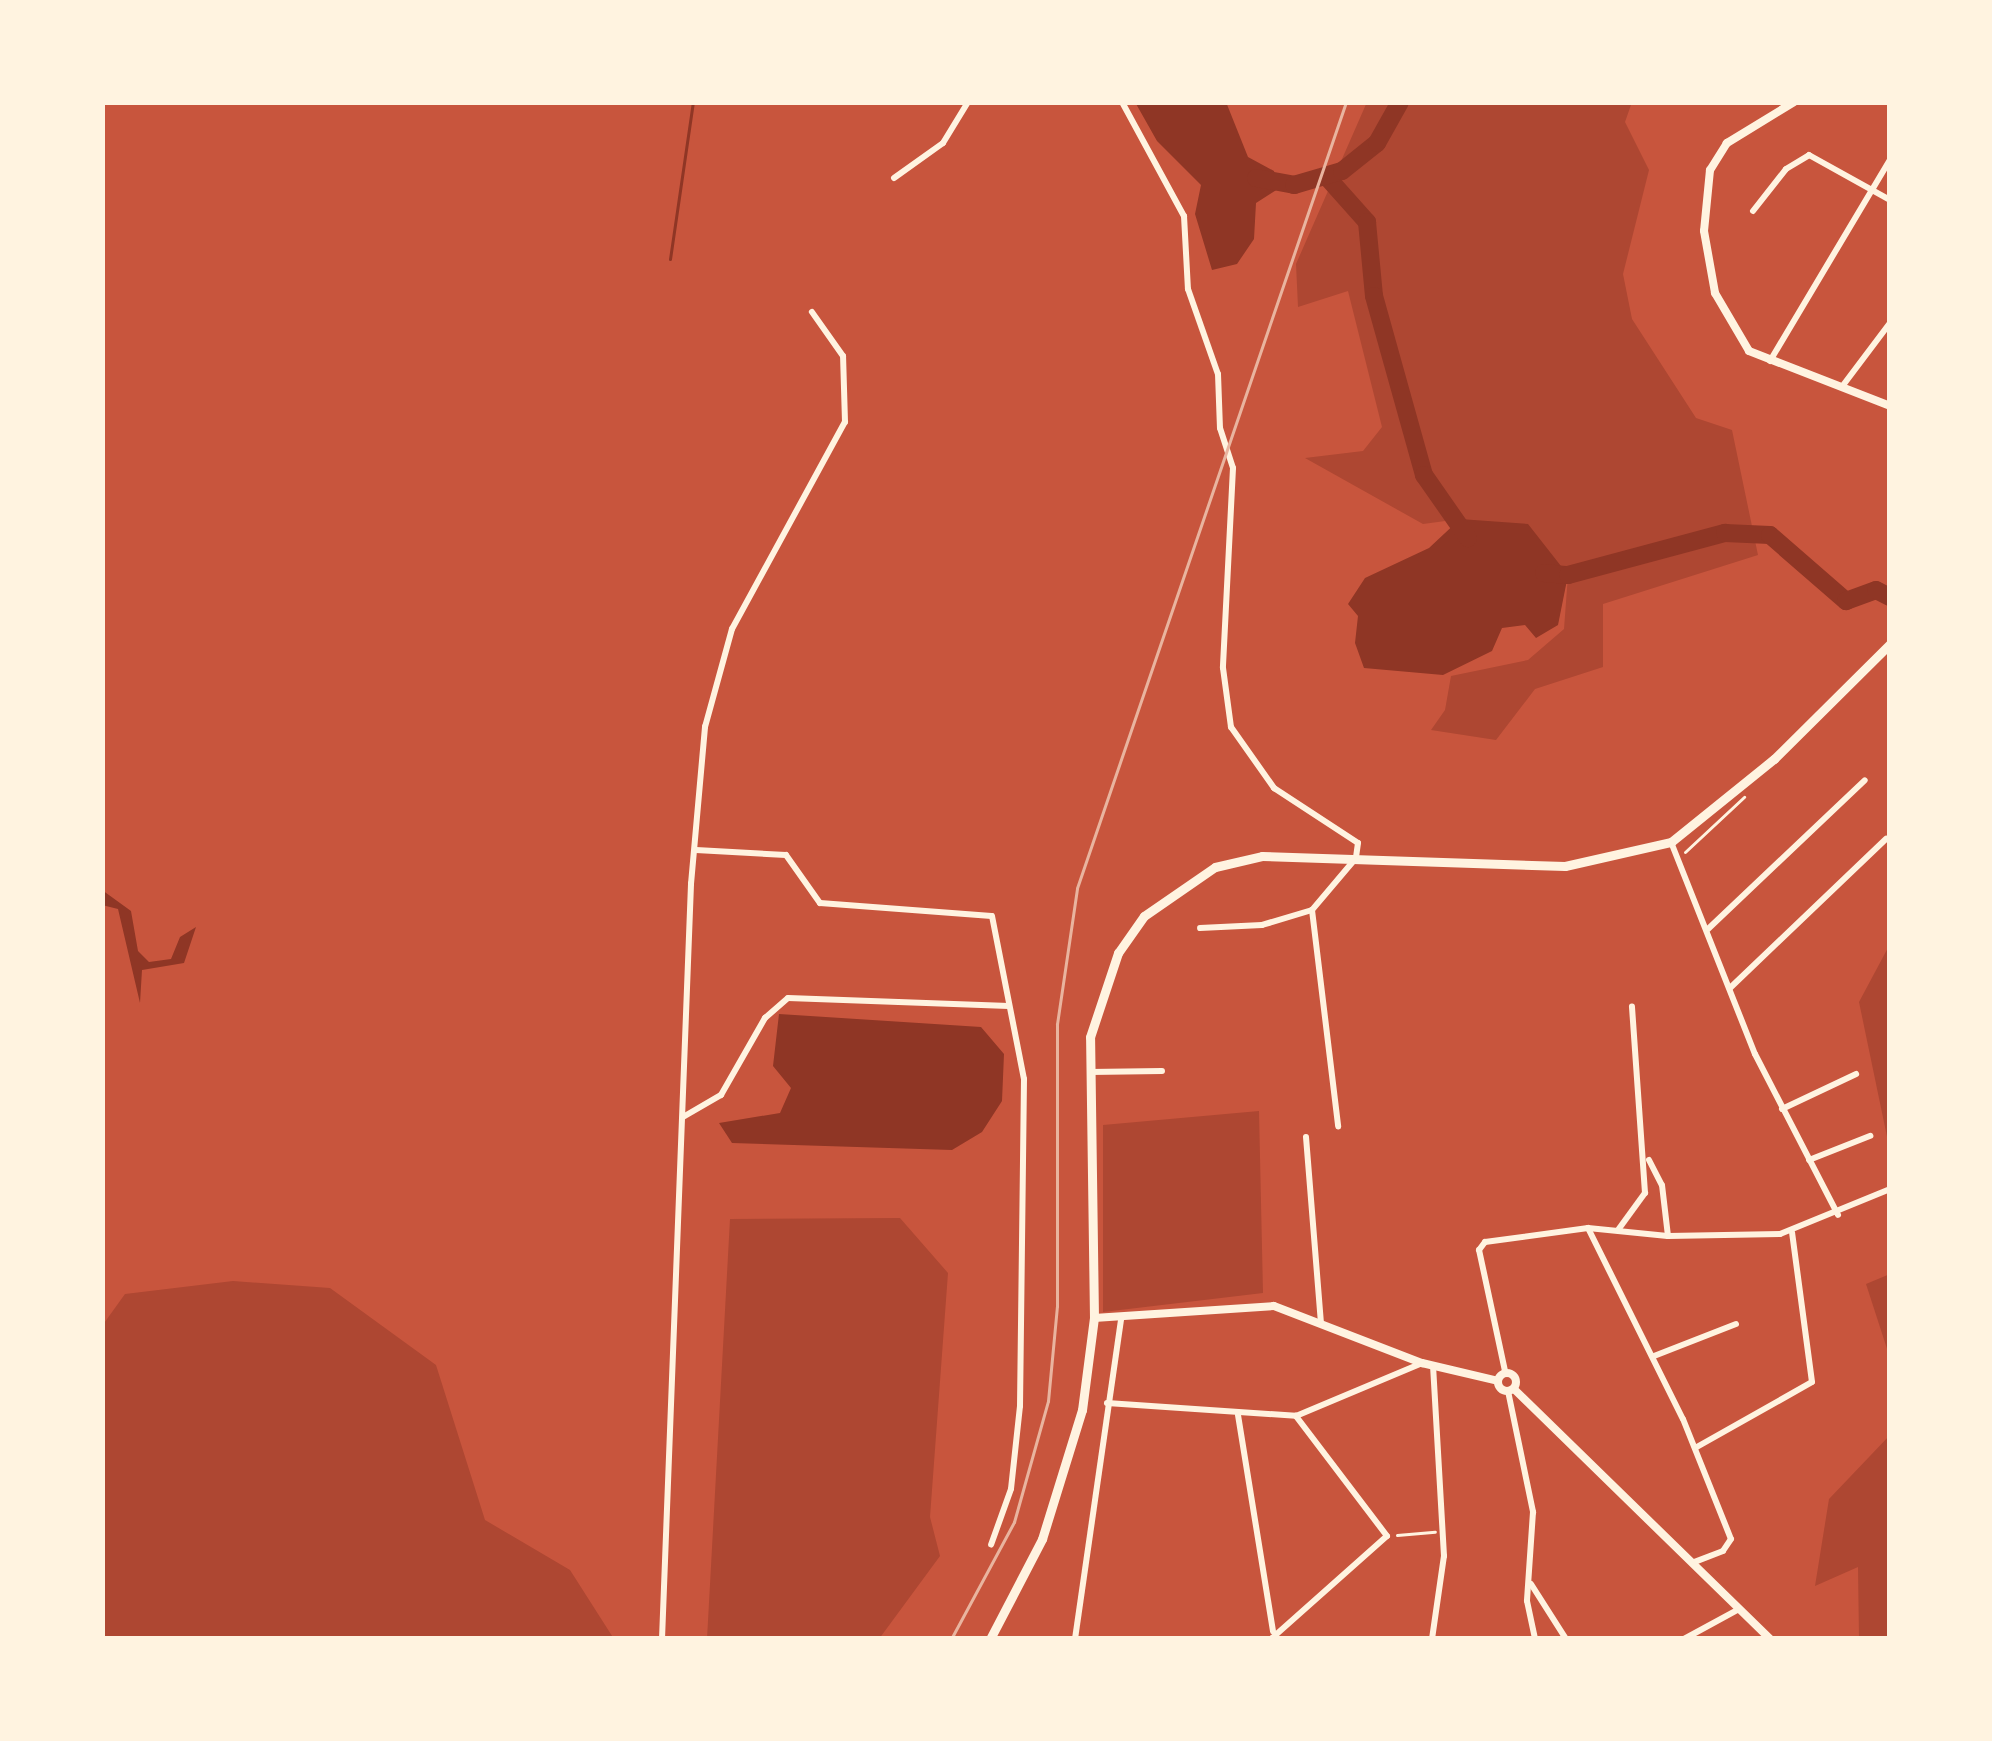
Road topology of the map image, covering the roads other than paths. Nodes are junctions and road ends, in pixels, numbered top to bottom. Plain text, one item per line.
1 (968, 102) edge
2 (1122, 102) edge
3 (1794, 102) edge
4 (1890, 160) edge
5 (894, 178) dead end
6 (1872, 188) junction
7 (1890, 200) edge
8 (1753, 211) dead end
9 (812, 312) dead end
10 (1890, 323) edge
11 (1770, 361) junction
12 (1844, 384) junction
13 (1890, 406) edge
14 (1890, 644) edge
15 (1865, 780) dead end
16 (1886, 838) dead end
17 (1672, 842) junction
18 (696, 850) junction
19 (1356, 859) junction
20 (1312, 910) junction
21 (1200, 928) dead end
22 (1708, 929) junction
23 (1730, 988) junction
24 (1009, 1006) junction
25 (1632, 1006) dead end
26 (1162, 1071) dead end
27 (1090, 1072) junction
28 (1856, 1074) dead end
29 (1782, 1109) junction
30 (683, 1117) junction
31 (1338, 1126) dead end
32 (1870, 1136) dead end
33 (1306, 1137) dead end
34 (1647, 1157) junction
35 (1809, 1160) junction
36 (1888, 1190) edge
37 (1838, 1215) junction
38 (1588, 1228) junction
39 (1618, 1230) junction
40 (1792, 1232) junction
41 (1668, 1237) junction
42 (1094, 1318) junction
43 (1121, 1318) junction
44 (1321, 1322) junction
45 (1736, 1324) dead end
46 (1654, 1356) junction
47 (1422, 1363) junction
48 (1433, 1366) junction
49 (1505, 1371) junction
50 (1498, 1381) junction
51 (1511, 1390) junction
52 (1107, 1403) junction
53 (1238, 1415) junction
54 (1296, 1416) junction
55 (1695, 1448) junction
56 (991, 1545) dead end
57 (1694, 1562) junction
58 (1529, 1581) junction
59 (1739, 1609) junction
60 (1272, 1636) edge
61 (662, 1639) edge
62 (990, 1639) edge
63 (1075, 1639) edge
64 (1432, 1639) edge
65 (1535, 1639) edge
66 (1566, 1639) edge
67 (1684, 1639) edge
68 (1771, 1639) edge

1 - 5 street
2 - 19 street
3 - 11 street
4 - 6 street
6 - 7 street
6 - 8 street
6 - 11 street
9 - 18 street
10 - 12 street
11 - 12 street
12 - 13 street
14 - 17 main road
15 - 22 street
16 - 23 street
17 - 19 main road
17 - 22 street
18 - 24 street
18 - 30 street
19 - 20 street
19 - 27 main road
20 - 21 street
20 - 31 street
22 - 23 street
23 - 29 street
24 - 30 street
24 - 56 street
25 - 34 street
26 - 27 street
27 - 42 main road
28 - 29 street
29 - 35 street
30 - 61 street
32 - 35 street
33 - 44 street
34 - 39 street
34 - 41 street
35 - 37 street
36 - 37 street
37 - 40 street
38 - 39 street
38 - 46 street
38 - 49 street
39 - 41 street
40 - 41 street
40 - 55 street
42 - 43 street
42 - 62 main road
43 - 44 street
43 - 52 street
44 - 47 street
45 - 46 street
46 - 55 street
47 - 48 street
47 - 54 street
48 - 50 street
48 - 64 street
49 - 50 street
49 - 51 street
50 - 51 street
51 - 57 street
51 - 58 street
52 - 53 street
52 - 63 street
53 - 54 street
53 - 60 street
54 - 60 street
55 - 57 street
57 - 59 street
58 - 65 street
58 - 66 street
59 - 67 street
59 - 68 street

